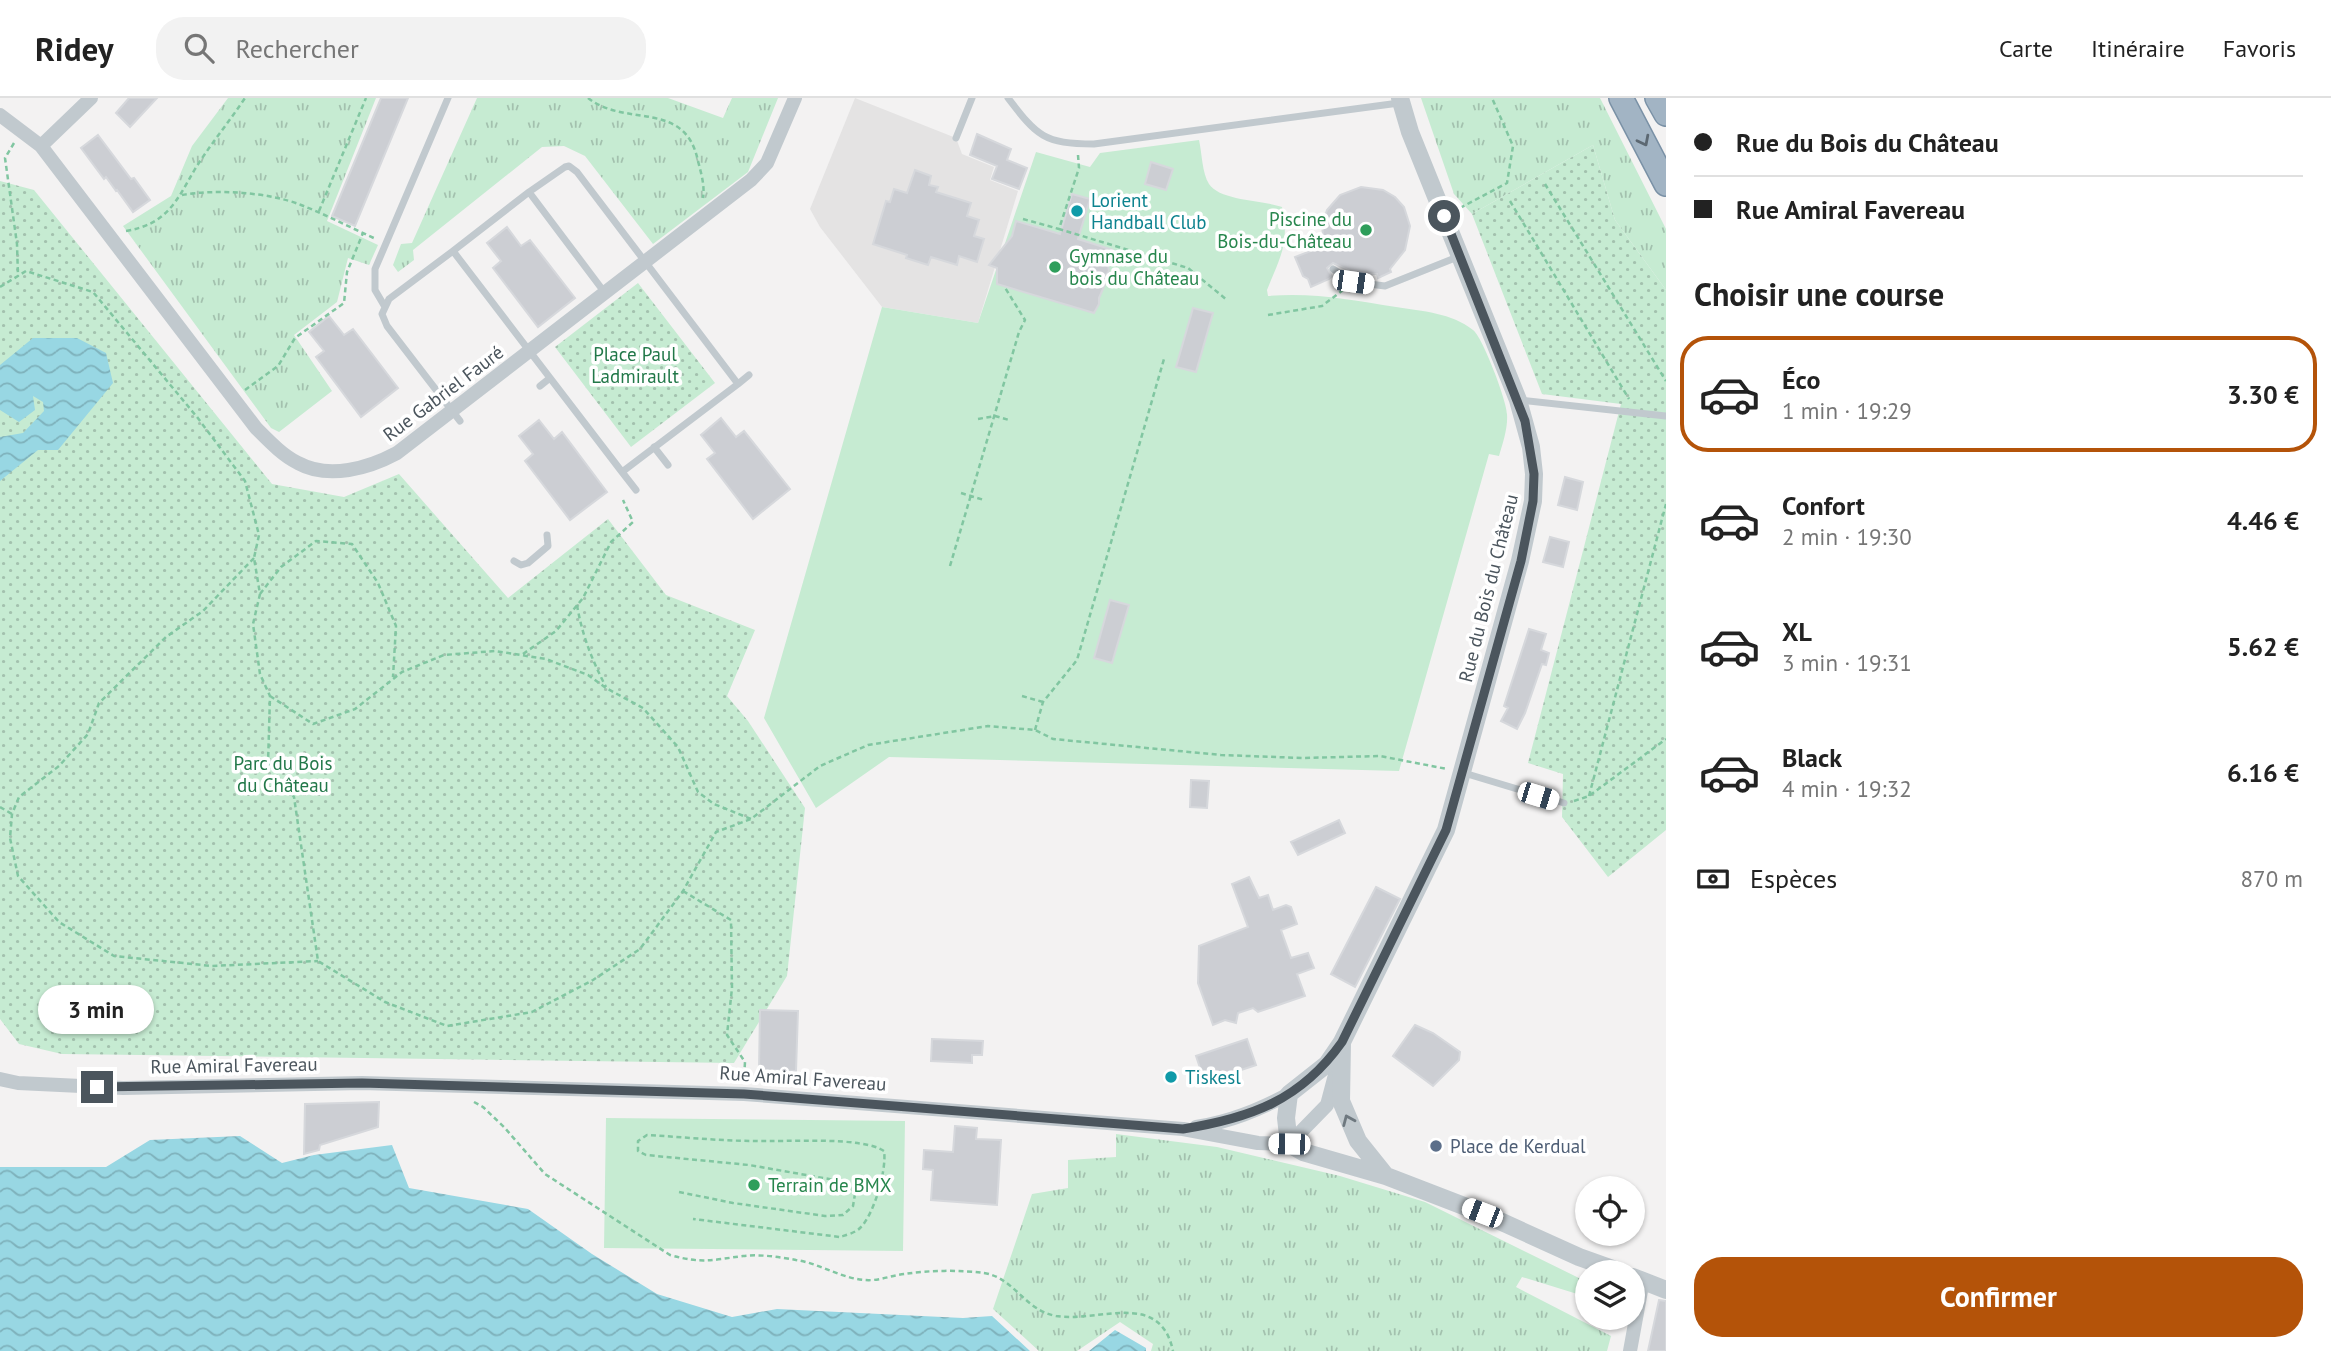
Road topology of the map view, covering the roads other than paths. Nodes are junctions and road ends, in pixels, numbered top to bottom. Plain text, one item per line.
1 (91, 98) edge
2 (448, 98) edge
3 (795, 98) edge
4 (972, 98) edge
5 (1008, 98) edge
6 (1621, 98) edge
7 (1657, 98) edge
8 (1400, 100) edge
9 (1666, 114) edge
10 (0, 115) edge
11 (956, 138) dead end
12 (41, 146) junction
13 (1666, 184) edge
14 (529, 192) junction
15 (453, 251) junction
16 (1461, 256) junction
17 (645, 262) junction
18 (1333, 269) dead end
19 (606, 293) junction
20 (385, 307) junction
21 (530, 352) junction
22 (748, 375) dead end
23 (550, 378) junction
24 (738, 384) junction
25 (541, 386) dead end
26 (1518, 400) junction
27 (456, 416) junction
28 (1666, 416) edge
29 (654, 447) junction
30 (668, 465) dead end
31 (622, 472) junction
32 (636, 490) dead end
33 (547, 535) dead end
34 (514, 561) dead end
35 (1461, 772) junction
36 (1564, 803) dead end
37 (1342, 1042) junction
38 (0, 1079) edge
39 (1289, 1094) junction
40 (1183, 1129) junction
41 (1289, 1144) junction
42 (1386, 1176) junction
43 (1587, 1260) edge
44 (1645, 1282) edge
45 (1666, 1290) edge
46 (1632, 1330) edge
47 (1630, 1351) edge

1 - 12 street
2 - 20 lane
3 - 17 street, Rue Gabriel Fauré
4 - 11 lane
5 - 8 lane
6 -> 13 highway
7 - 9 highway
8 - 16 street, Rue du Bois du Château
10 - 12 street, Rue Gabriel Fauré
12 - 27 street, Rue Gabriel Fauré
14 - 15 lane
14 - 17 lane
14 - 19 lane
15 - 20 lane
15 - 21 lane
16 - 18 lane
16 - 26 street, Rue du Bois du Château
17 - 19 street, Rue Gabriel Fauré
17 - 24 lane
19 - 21 street, Rue Gabriel Fauré
20 - 27 lane
21 - 23 lane
21 - 27 street, Rue Gabriel Fauré
22 - 24 lane
23 - 25 lane
23 - 31 lane
24 - 29 lane
26 - 28 lane
26 - 35 street, Rue du Bois du Château
29 - 30 lane
29 - 31 lane
31 - 32 lane
33 - 34 lane
35 - 36 lane
35 - 37 street, Rue du Bois du Château
37 - 39 street, Rue du Bois du Château
37 - 41 street, Rue du Bois du Château
42 -> 37 street, Rue du Bois du Château
38 - 40 street, Rue Amiral Favereau
39 - 40 street, Rue du Bois du Château
39 - 41 street
40 - 41 street, Rue Amiral Favereau
41 - 42 street, Rue Amiral Favereau
42 - 43 street, Rue Amiral Favereau
44 - 45 street
46 - 47 street

